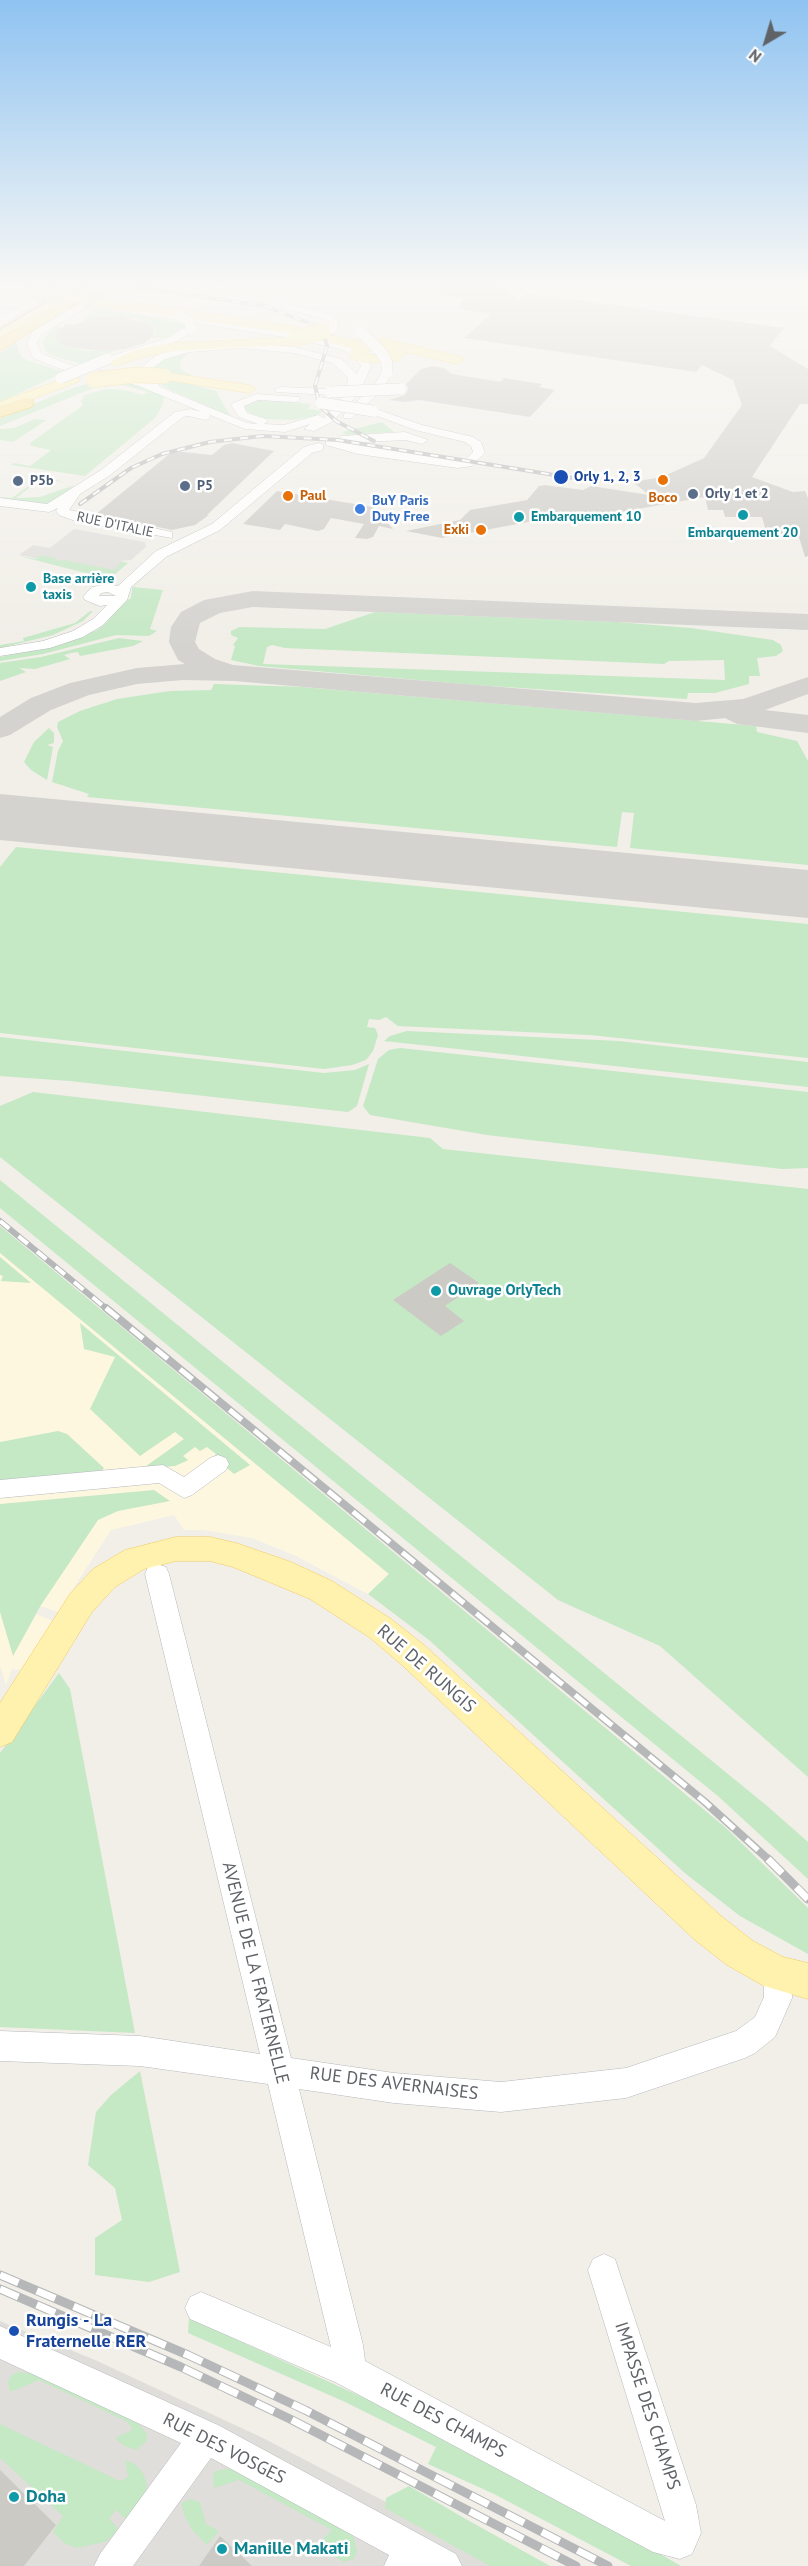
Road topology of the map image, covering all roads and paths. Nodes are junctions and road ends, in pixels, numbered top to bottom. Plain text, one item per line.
1 (14, 407) edge
2 (165, 407) edge
3 (197, 407) edge
4 (238, 407) edge
5 (337, 407) joint
6 (345, 407) edge
7 (359, 407) edge
8 (0, 414) edge
9 (318, 418) junction
10 (306, 430) junction
11 (327, 441) junction
12 (288, 443) junction
13 (423, 457) dead end
14 (70, 496) junction
15 (0, 504) edge
16 (63, 511) junction
17 (50, 514) junction
18 (174, 540) junction
19 (154, 543) junction
20 (99, 595) junction
21 (121, 597) junction
22 (0, 652) edge
23 (218, 1464) dead end
24 (0, 1489) edge
25 (157, 1575) dead end
26 (0, 1732) edge
27 (792, 1977) edge
28 (0, 2046) edge
29 (279, 2070) junction
30 (604, 2270) dead end
31 (201, 2308) dead end
32 (0, 2343) edge
33 (349, 2372) junction
34 (206, 2437) junction
35 (680, 2542) joint
36 (409, 2560) edge
37 (112, 2566) edge
38 (444, 2566) edge

1 - 8 highway
2 - 14 street
3 - 9 street
4 - 9 street
5 - 9 street
5 - 10 street
6 - 11 street, bridge
7 - 11 street, bridge
10 - 11 street
10 - 12 street
11 - 12 street
11 - 13 street
11 - 18 street
12 - 14 street
12 - 18 street
14 - 16 street
14 - 17 street
15 - 17 street, RUE D'ITALIE
15 - 17 street, RUE D'ITALIE
16 - 17 street, RUE D'ITALIE
16 - 18 street, RUE D'ITALIE
17 - 19 street, RUE D'ITALIE
18 - 19 street
18 - 21 street
19 - 20 street
20 - 21 street
20 - 22 street
21 - 22 street
23 - 24 street
25 - 29 street, AVENUE DE LA FRATERNELLE
26 - 27 main road, RUE DE RUNGIS
27 - 29 street, RUE DES AVERNAISES
28 - 29 street, RUE DES AVERNAISES
29 - 33 street, AVENUE DE LA FRATERNELLE
30 - 35 street, IMPASSE DES CHAMPS
31 - 33 street, RUE DES CHAMPS
32 - 34 street, RUE DES VOSGES
33 - 35 street, RUE DES CHAMPS
34 - 36 street, RUE DES VOSGES
34 - 37 street
36 - 38 street, RUE DES VOSGES

